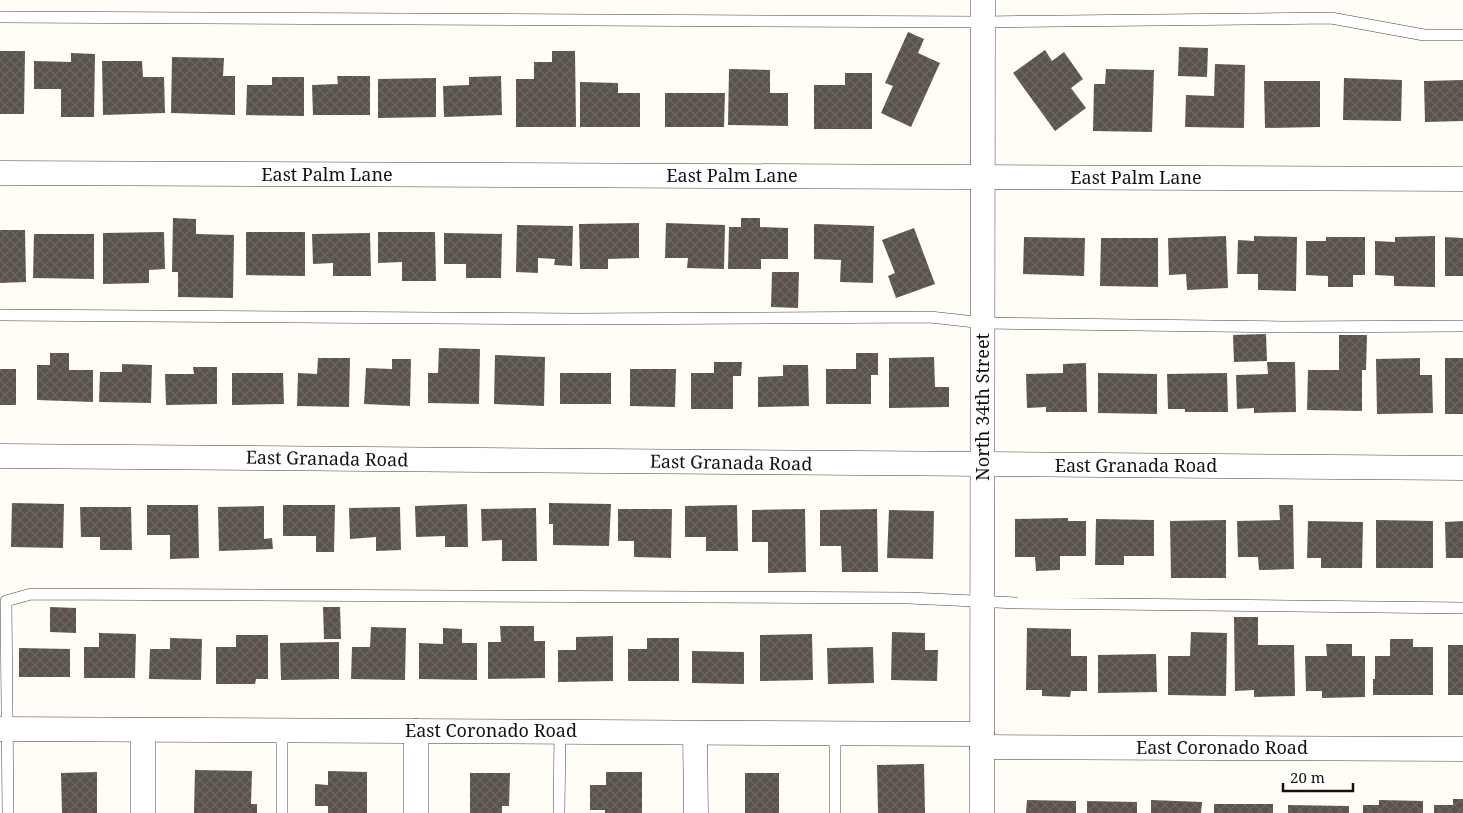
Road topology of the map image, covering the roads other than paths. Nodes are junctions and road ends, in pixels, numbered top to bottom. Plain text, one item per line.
1 (983, 11) edge
2 (0, 17) edge
3 (1463, 35) edge
4 (0, 173) edge
5 (984, 177) junction
6 (1463, 179) edge
7 (0, 315) edge
8 (984, 323) junction
9 (1463, 326) edge
10 (0, 456) edge
11 (983, 465) junction
12 (1463, 468) edge
13 (983, 602) junction
14 (1463, 608) edge
15 (4, 729) edge
16 (143, 730) junction
17 (282, 730) junction
18 (416, 731) junction
19 (560, 732) junction
20 (695, 733) junction
21 (836, 734) junction
22 (982, 740) junction
23 (1463, 749) edge
24 (8, 813) edge
25 (143, 813) edge
26 (282, 813) edge
27 (416, 813) edge
28 (559, 813) edge
29 (696, 813) edge
30 (835, 813) edge
31 (982, 813) edge

1 - 2 lane
1 - 3 lane
1 - 5 street, North 34th Street
4 - 5 street, East Palm Lane
5 - 6 street, East Palm Lane
5 - 8 street, North 34th Street
7 - 8 lane
8 - 9 lane
8 - 11 street, North 34th Street
10 - 11 street, East Granada Road
11 - 12 street, East Granada Road
11 - 13 street, North 34th Street
13 - 14 lane
13 - 15 lane
13 - 22 street, North 34th Street
15 - 16 street, East Coronado Road
15 - 24 lane
16 - 17 street, East Coronado Road
16 - 25 street
17 - 18 street, East Coronado Road
17 - 26 lane
18 - 19 street, East Coronado Road
18 - 27 street
19 - 20 street, East Coronado Road
19 - 28 lane
20 - 21 street, East Coronado Road
20 - 29 street
21 - 22 street, East Coronado Road
21 - 30 lane
22 - 23 street, East Coronado Road
22 - 31 street, North 34th Street

